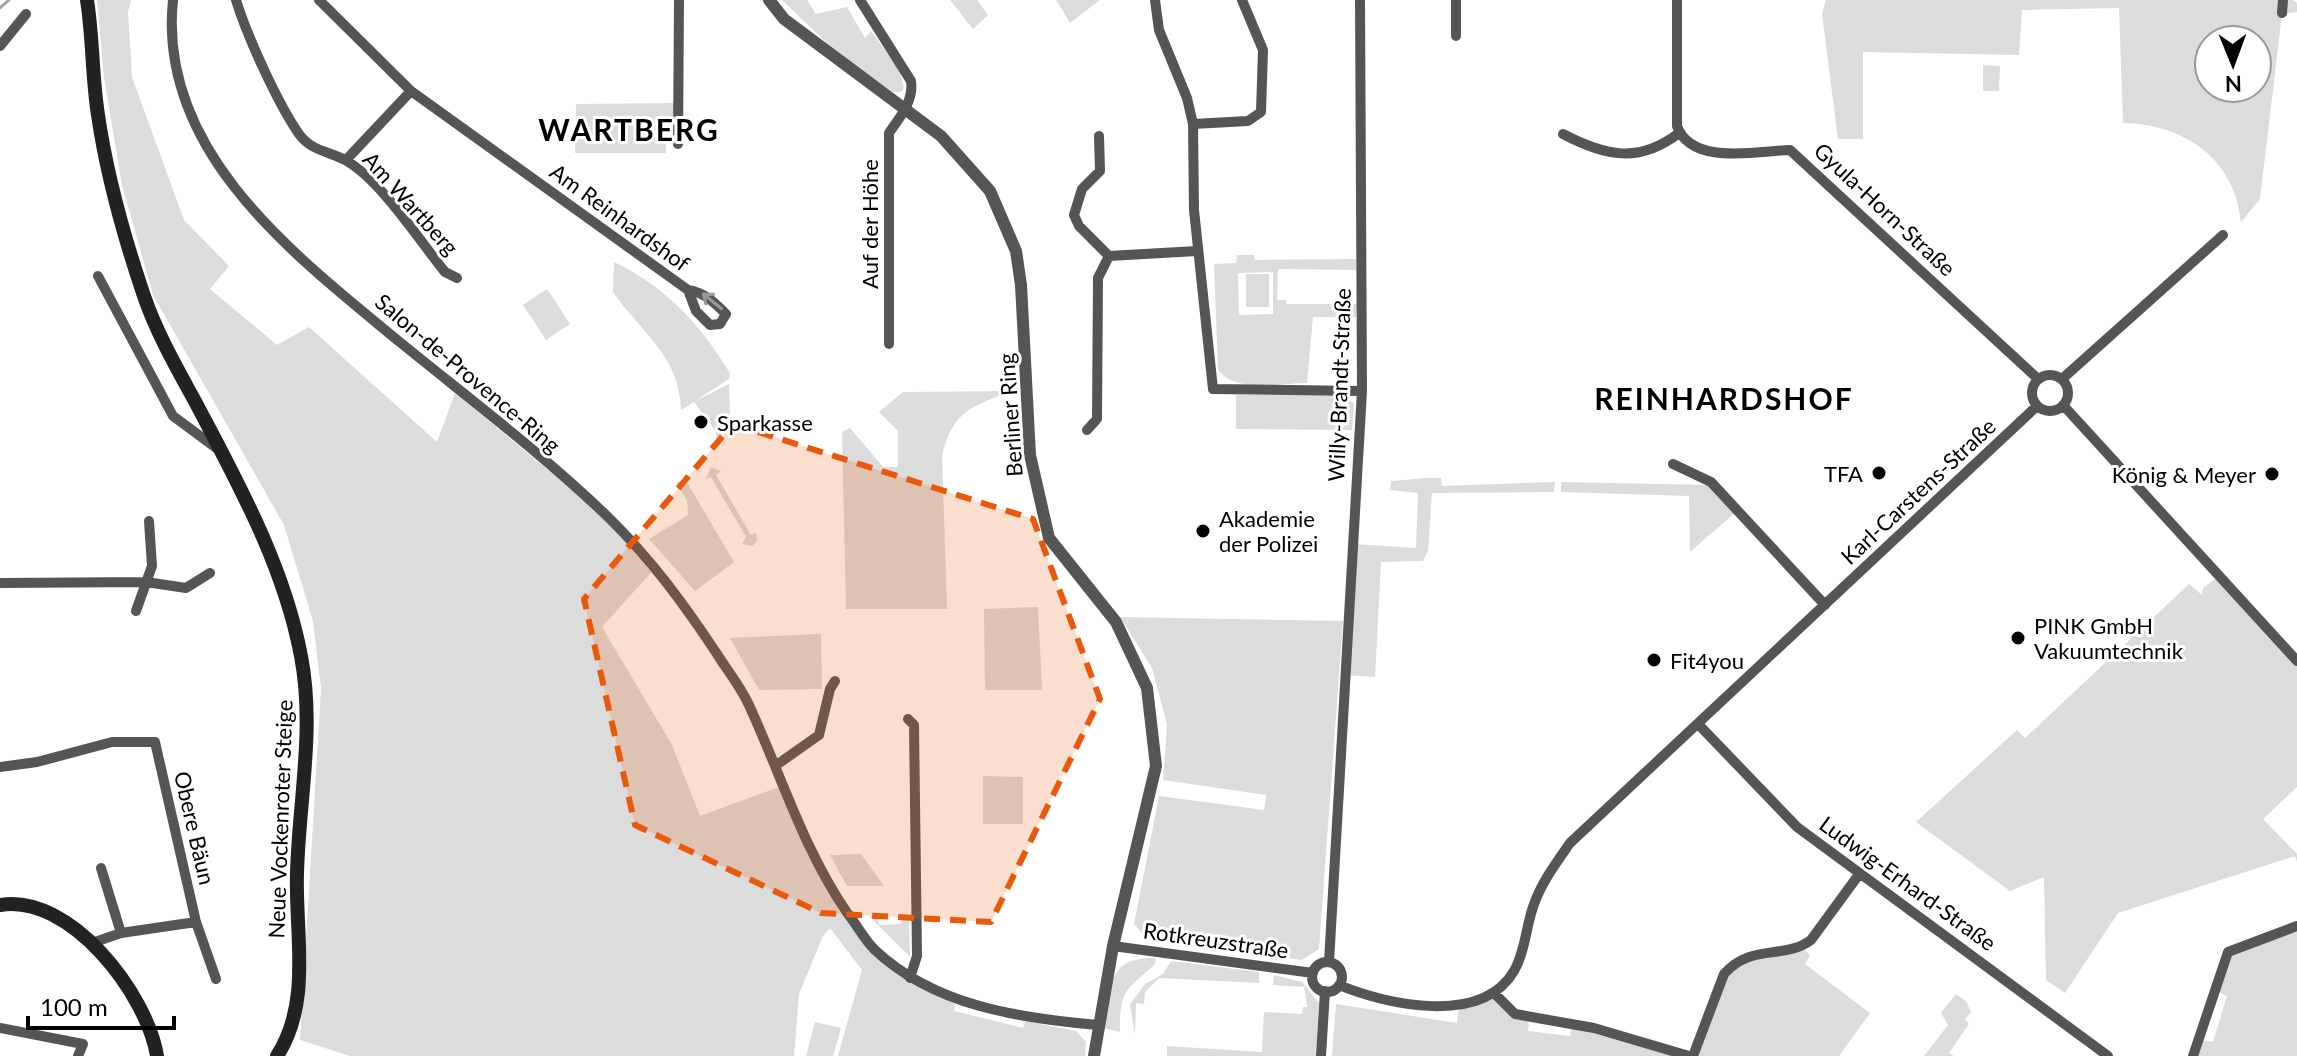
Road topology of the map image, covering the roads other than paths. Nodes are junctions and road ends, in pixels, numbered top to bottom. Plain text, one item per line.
1 (87, 0) edge
2 (173, 0) edge
3 (236, 0) edge
4 (319, 0) edge
5 (679, 0) edge
6 (769, 0) edge
7 (860, 0) edge
8 (1155, 0) edge
9 (1242, 0) edge
10 (1360, 0) edge
11 (1456, 0) edge
12 (1677, 0) edge
13 (2283, 0) edge
14 (2282, 13) dead end
15 (26, 14) dead end
16 (1456, 36) dead end
17 (0, 46) edge
18 (411, 91) junction
19 (905, 109) junction
20 (1193, 124) junction
21 (1679, 133) junction
22 (1563, 134) dead end
23 (1099, 136) dead end
24 (678, 144) dead end
25 (346, 160) junction
26 (2223, 235) dead end
27 (1197, 251) junction
28 (1109, 256) junction
29 (98, 276) dead end
30 (457, 278) dead end
31 (688, 290) dead end
32 (889, 344) dead end
33 (2038, 379) junction
34 (2062, 379) junction
35 (1362, 391) junction
36 (2063, 405) junction
37 (2037, 406) junction
38 (1087, 430) dead end
39 (221, 452) junction
40 (1673, 464) dead end
41 (149, 521) dead end
42 (210, 573) dead end
43 (146, 582) junction
44 (0, 583) edge
45 (1825, 605) junction
46 (136, 611) dead end
47 (2297, 661) edge
48 (835, 681) dead end
49 (908, 719) dead end
50 (1699, 725) junction
51 (775, 766) junction
52 (0, 767) edge
53 (101, 868) dead end
54 (1860, 873) junction
55 (0, 905) edge
56 (196, 922) junction
57 (2297, 926) edge
58 (121, 933) junction
59 (92, 943) junction
60 (1113, 946) junction
61 (1329, 962) junction
62 (1313, 973) junction
63 (910, 978) junction
64 (216, 979) dead end
65 (1339, 985) junction
66 (1325, 991) junction
67 (1494, 993) junction
68 (1098, 1025) junction
69 (0, 1028) edge
70 (78, 1056) edge
71 (157, 1056) edge
72 (277, 1056) edge
73 (1094, 1056) edge
74 (1321, 1056) edge
75 (1691, 1056) edge
76 (2108, 1056) edge
77 (2193, 1056) edge

1 - 39 main road, Neue Vockenroter Steige
2 - 51 street, Salon-de-Provence-Ring
3 - 25 street, Am Wartberg
4 - 18 street, Am Reinhardshof
5 - 24 street
6 - 19 street, Berliner Ring
7 - 19 street
8 - 20 street
9 - 20 street
10 - 35 street, Willy-Brandt-Straße
11 - 16 street
12 - 21 street
13 - 14 street
15 - 17 street
18 - 25 street
18 - 31 street, Am Reinhardshof
19 - 32 street, Auf der Höhe
19 - 60 street, Berliner Ring
20 - 27 street
21 - 22 street
21 - 33 street, Gyula-Horn-Straße
23 - 28 street
25 - 30 street, Am Wartberg
26 - 34 street
27 - 28 street
27 - 35 street
28 - 38 street
29 - 39 street, Neue Vockenroter Steige
33 - 34 street
33 - 37 street
34 - 36 street
35 - 61 street, Willy-Brandt-Straße
36 - 37 street
36 - 47 street
37 - 45 street, Karl-Carstens-Straße
39 - 72 main road, Neue Vockenroter Steige
40 - 45 street
41 - 43 street
42 - 43 street
43 - 44 street
43 - 46 street
45 - 50 street, Karl-Carstens-Straße
48 - 51 street
49 - 63 street
50 - 54 street, Ludwig-Erhard-Straße
50 - 67 street, Karl-Carstens-Straße
51 - 63 street, Salon-de-Provence-Ring
52 - 56 street, Obere Bäun
53 - 58 street
54 - 75 street
54 - 76 street, Ludwig-Erhard-Straße
55 - 59 main road
56 - 58 street
56 - 64 street, Obere Bäun
57 - 77 street
58 - 59 street
59 - 71 main road
60 - 62 street, Rotkreuzstraße
60 - 68 street, Berliner Ring
61 - 62 street
61 - 65 street
62 - 66 street
63 - 68 street, Salon-de-Provence-Ring
65 - 66 street
65 - 67 street
66 - 74 street
67 - 75 street
68 - 73 street, Berliner Ring
69 - 70 street

